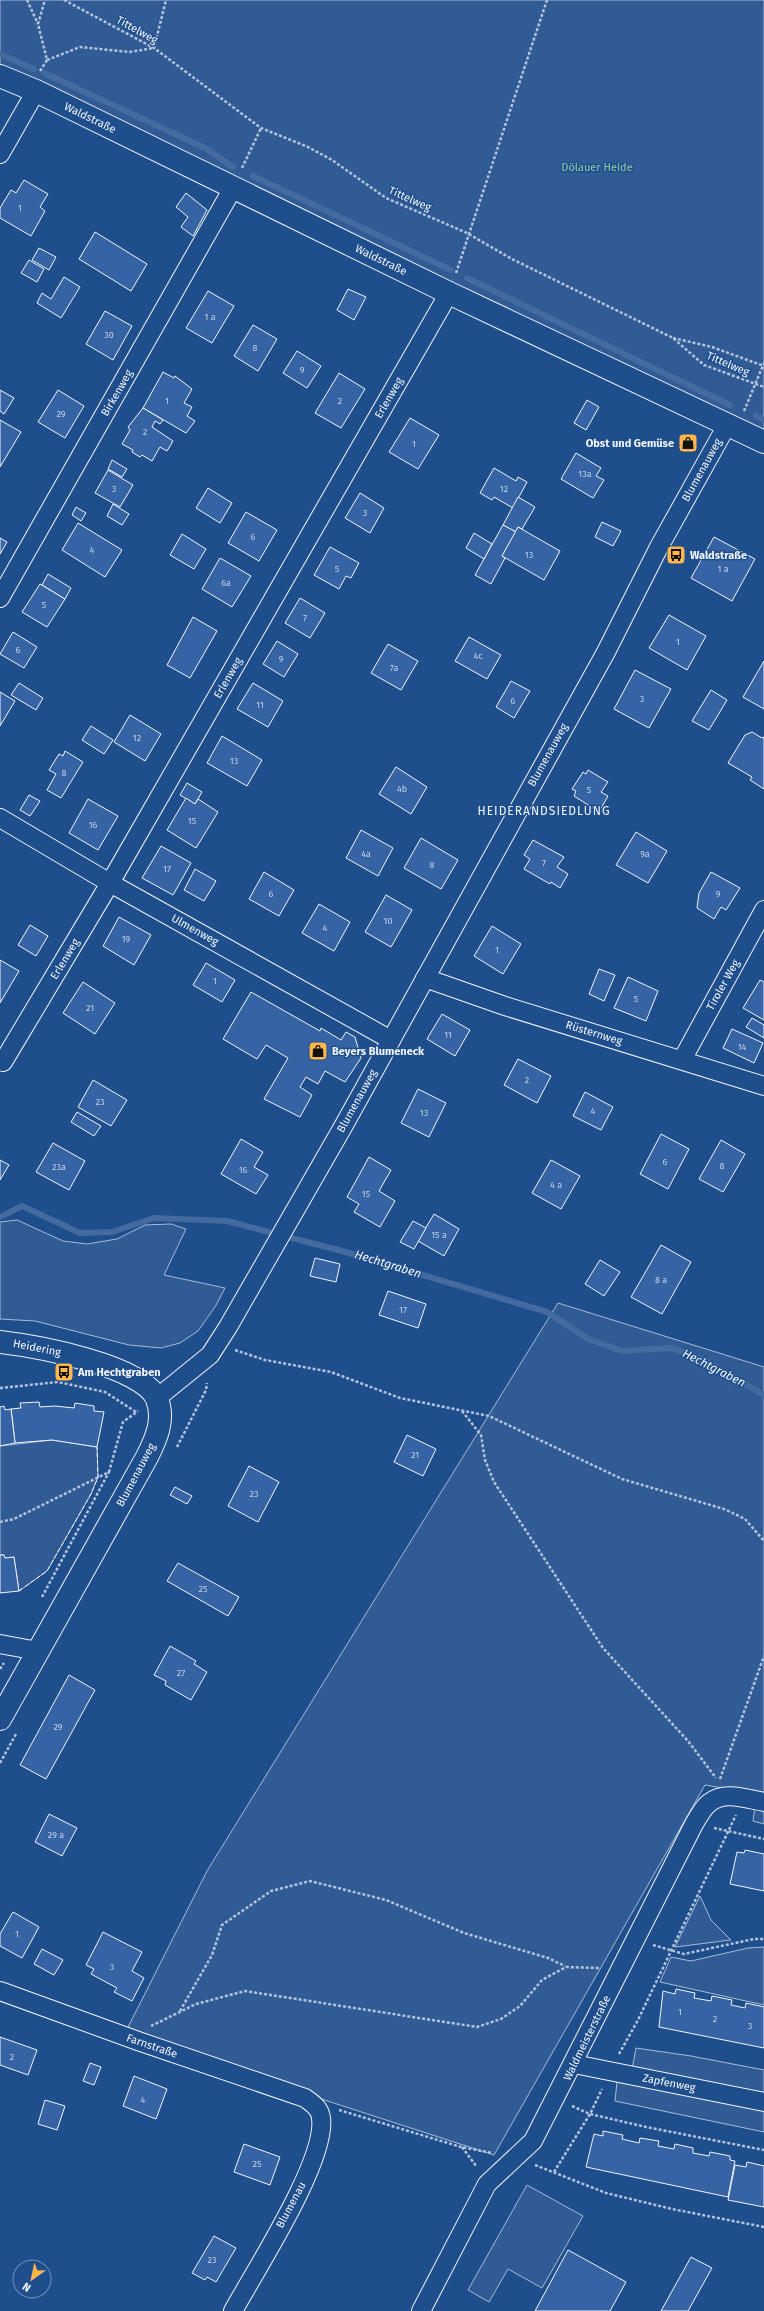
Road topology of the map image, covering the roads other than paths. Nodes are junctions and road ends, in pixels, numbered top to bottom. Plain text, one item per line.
1 (0, 76) edge
2 (36, 91) junction
3 (0, 154) edge
4 (233, 188) junction
5 (449, 293) junction
6 (727, 425) junction
7 (764, 442) edge
8 (0, 598) edge
9 (0, 818) edge
10 (110, 883) junction
11 (764, 910) edge
12 (425, 978) junction
13 (391, 1040) junction
14 (682, 1060) junction
15 (3, 1062) dead end
16 (764, 1086) edge
17 (0, 1342) edge
18 (157, 1398) junction
19 (0, 1644) edge
20 (38, 1651) junction
21 (0, 1719) edge
22 (764, 1802) edge
23 (0, 1990) edge
24 (574, 2064) junction
25 (305, 2098) joint
26 (764, 2102) edge
27 (233, 2311) edge
28 (421, 2311) edge

1 - 2 main road, Waldstraße
2 - 3 street
2 - 4 main road, Waldstraße
4 - 5 main road, Waldstraße
4 - 8 street, Birkenweg
5 - 6 main road, Waldstraße
5 - 10 street, Erlenweg
6 - 7 main road, Waldstraße
6 - 12 street, Blumenauweg
9 - 10 street, Ulmenweg
10 - 13 street, Ulmenweg
10 - 15 street, Erlenweg
11 - 14 street, Tiroler Weg
12 - 13 street, Blumenauweg
12 - 14 street, Rüsternweg
13 - 18 street, Blumenauweg
14 - 16 street, Rüsternweg
17 - 18 main road, Heidering
18 - 20 main road, Blumenauweg
19 - 20 street
20 - 21 main road, Blumenauweg
22 - 24 street, Waldmeisterstraße
23 - 25 street, Farnstraße
24 - 26 street, Zapfenweg
24 - 28 street, Waldmeisterstraße
25 - 27 street, Blumenau

